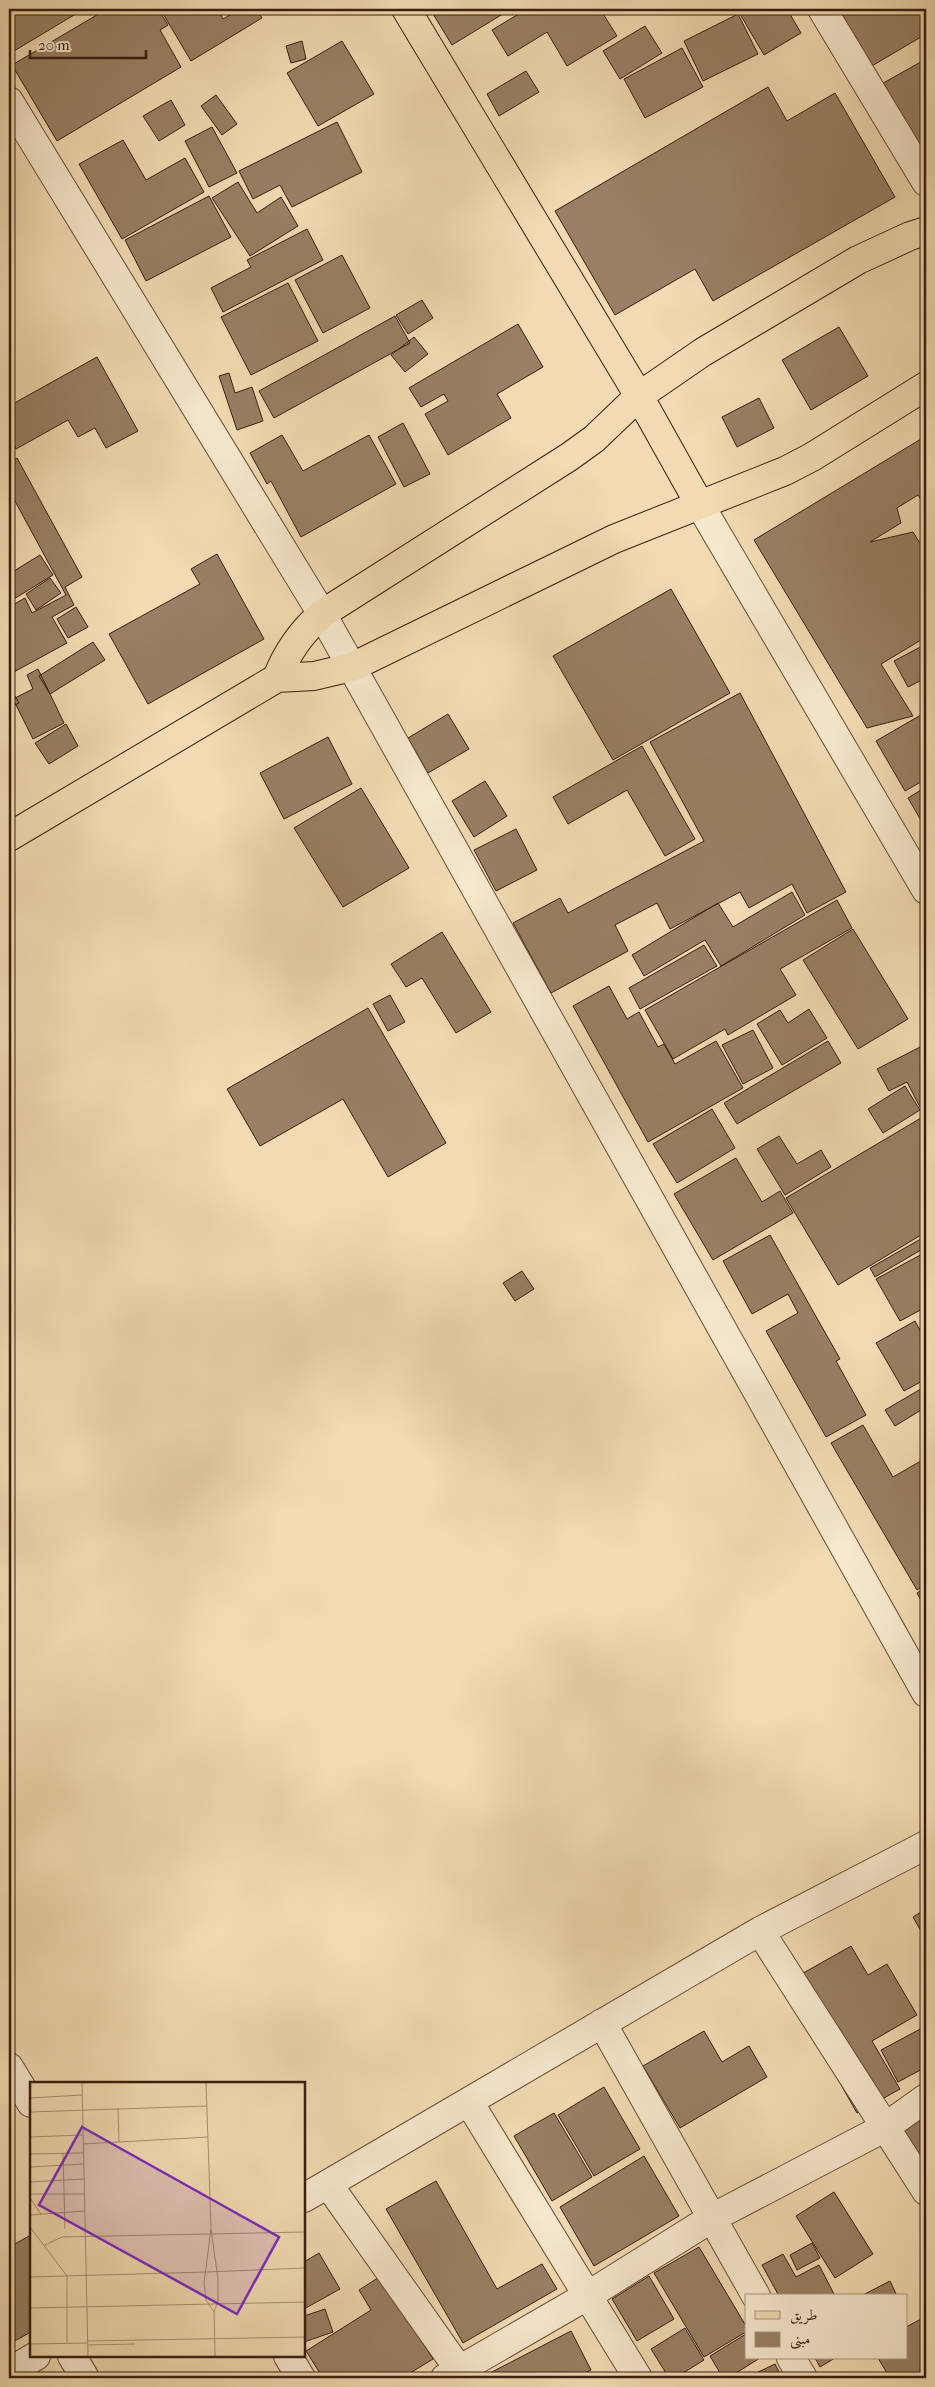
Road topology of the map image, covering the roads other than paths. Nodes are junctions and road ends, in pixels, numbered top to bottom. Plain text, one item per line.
1 (406, 9) edge
2 (822, 9) edge
3 (9, 101) edge
4 (926, 182) edge
5 (926, 231) edge
6 (926, 386) edge
7 (639, 396) junction
8 (700, 505) junction
9 (322, 614) junction
10 (352, 667) junction
11 (277, 678) junction
12 (9, 837) edge
13 (926, 890) edge
14 (926, 1693) edge
15 (926, 1845) edge
16 (760, 1930) junction
17 (602, 2023) junction
18 (9, 2067) edge
19 (926, 2098) edge
20 (30, 2100) edge
21 (469, 2102) junction
22 (884, 2128) junction
23 (328, 2184) junction
24 (926, 2191) edge
25 (305, 2197) edge
26 (712, 2218) junction
27 (755, 2294) edge
28 (587, 2296) junction
29 (34, 2357) edge
30 (73, 2357) edge
31 (289, 2357) edge
32 (792, 2360) edge
33 (9, 2372) edge
34 (457, 2376) edge
35 (85, 2378) edge
36 (301, 2378) edge
37 (638, 2378) edge
38 (803, 2378) edge

1 - 7 main road
2 - 4 street
3 - 9 street
5 - 7 main road
6 - 8 main road
7 - 8 main road
7 - 9 main road
8 - 10 main road
8 - 13 street
9 - 10 street
9 - 11 main road
10 - 11 main road
10 - 14 street
11 - 12 main road
15 - 16 street
16 - 17 street
16 - 22 street
17 - 21 street
17 - 26 street
18 - 20 street
19 - 22 street
21 - 23 street
21 - 28 street
22 - 24 street
22 - 26 street
23 - 25 street
23 - 34 street
26 - 27 street
26 - 28 street
28 - 34 street
28 - 37 street
29 - 33 street
30 - 35 street
31 - 36 street
32 - 38 street

